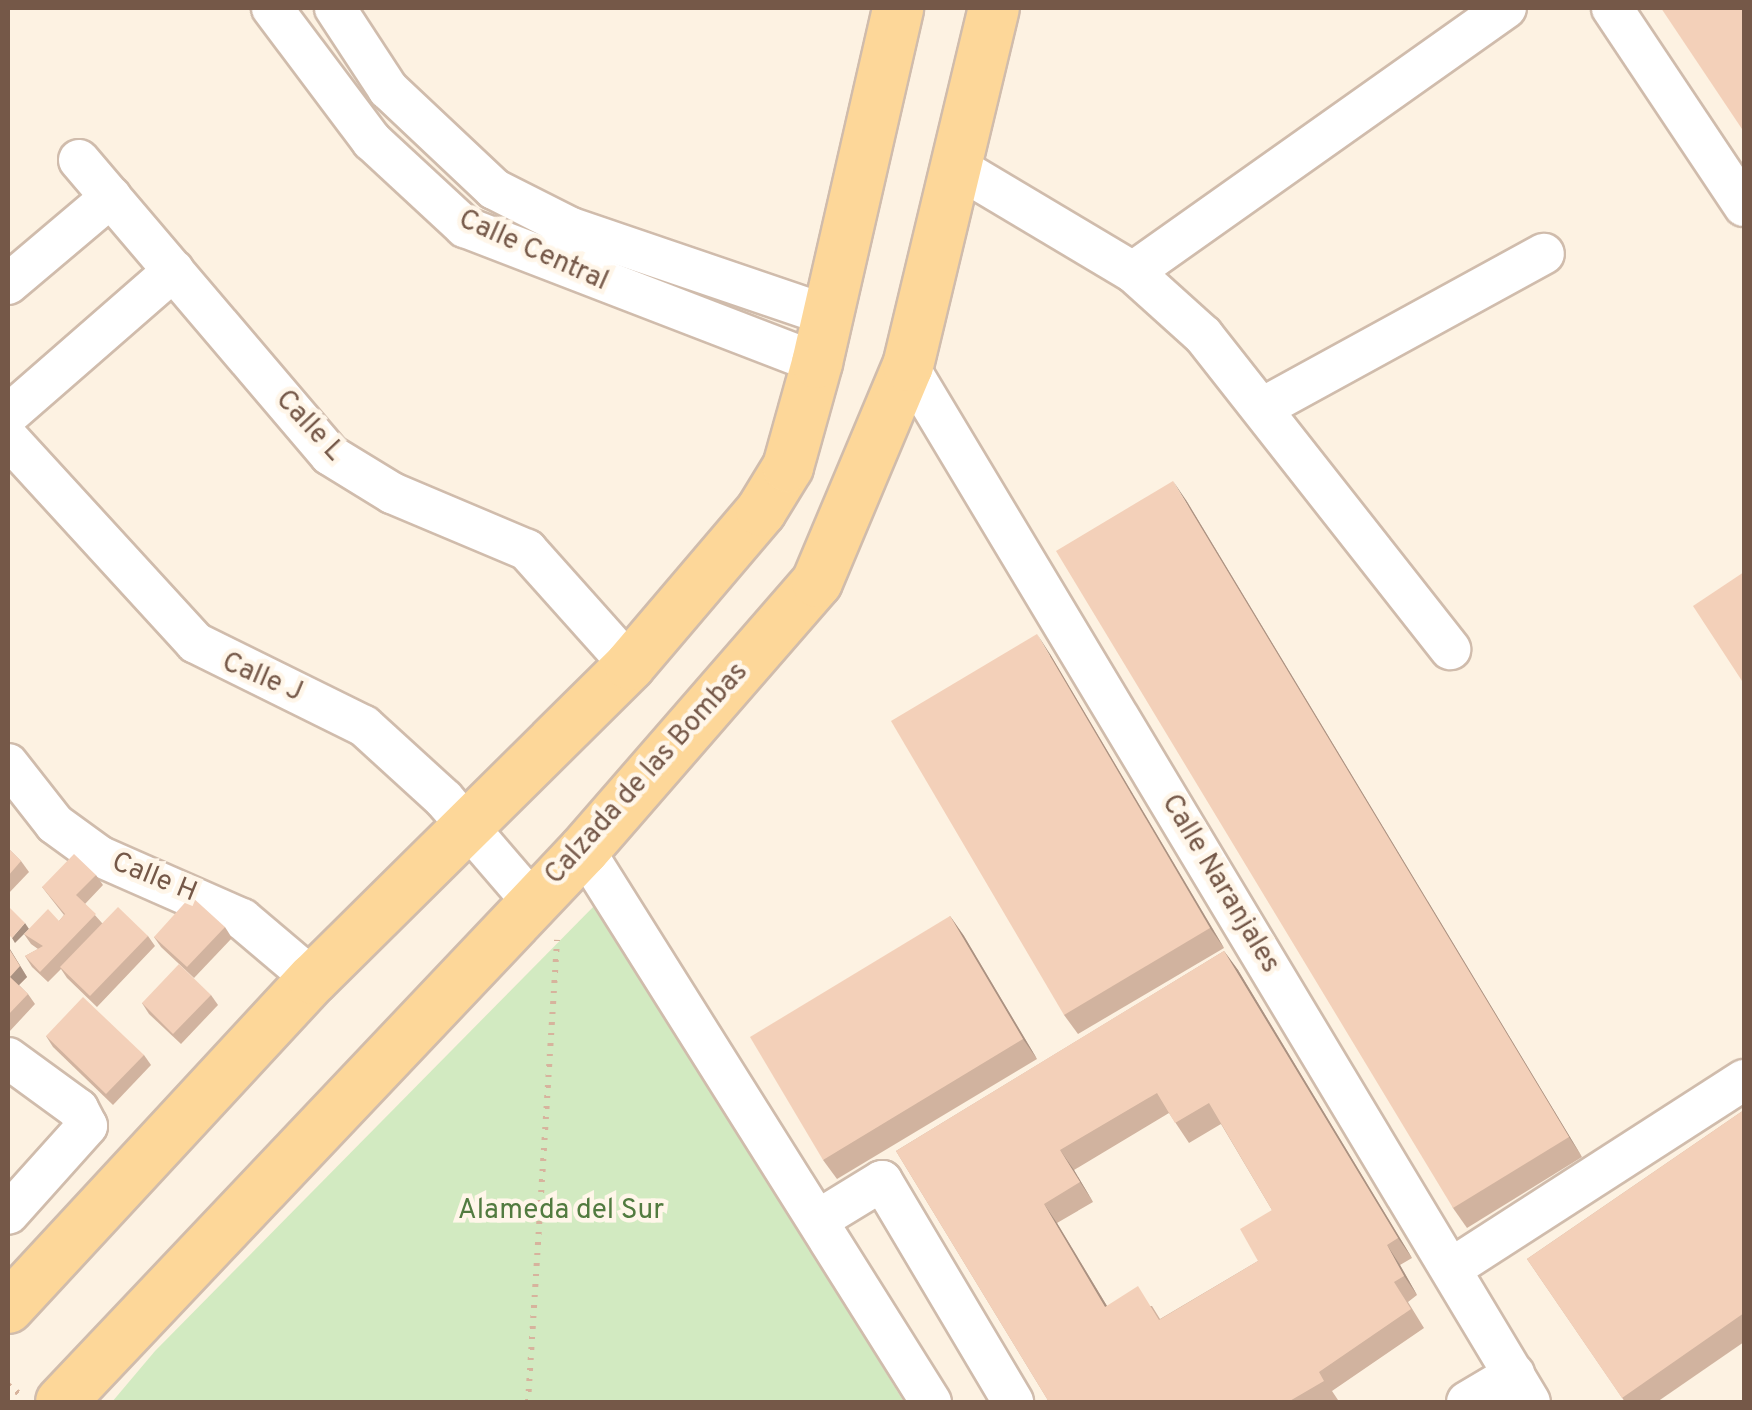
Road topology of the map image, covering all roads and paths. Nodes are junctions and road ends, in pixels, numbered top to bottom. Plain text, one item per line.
1 (272, 8) edge
2 (335, 8) edge
3 (898, 8) edge
4 (994, 8) edge
5 (1506, 8) edge
6 (1612, 8) edge
7 (80, 160) dead end
8 (955, 166) junction
9 (112, 197) junction
10 (1744, 206) edge
11 (1544, 254) dead end
12 (174, 270) junction
13 (1133, 272) junction
14 (8, 284) edge
15 (823, 340) junction
16 (908, 366) junction
17 (1264, 407) junction
18 (8, 414) edge
19 (8, 438) edge
20 (1450, 649) dead end
21 (630, 665) junction
22 (8, 764) edge
23 (472, 829) junction
24 (559, 874) junction
25 (313, 979) junction
26 (14, 1076) edge
27 (1744, 1080) edge
28 (8, 1216) edge
29 (818, 1220) junction
30 (54, 1256) junction
31 (1452, 1268) junction
32 (8, 1308) edge
33 (1522, 1388) edge
34 (61, 1402) edge
35 (528, 1402) edge
36 (930, 1402) edge
37 (1013, 1402) edge
38 (1468, 1402) edge

1 - 15 street, Calle Central
2 - 15 street, Calle Central
3 - 15 main road
4 - 8 main road, Calzada de las Bombas
5 - 13 street
6 - 10 street
7 - 9 street, Calle L
8 - 13 street
8 - 16 main road, Calzada de las Bombas
9 - 12 street, Calle L
9 - 14 street
11 - 17 street
12 - 18 street
12 - 21 street, Calle L
13 - 17 street
15 - 21 main road
16 - 24 main road, Calzada de las Bombas
16 - 31 street, Calle Naranjales
17 - 20 street
19 - 23 street, Calle J
21 - 23 main road
22 - 25 street, Calle H
23 - 24 street, Calle J
23 - 25 main road
24 - 29 street, Calle J
24 - 34 main road, Calzada de las Bombas
24 - 35 path
25 - 30 main road
26 - 28 street
27 - 31 street
28 - 30 street
29 - 36 street, Calle J
29 - 37 street
30 - 32 main road
31 - 33 street, Calle Naranjales
33 - 38 street

